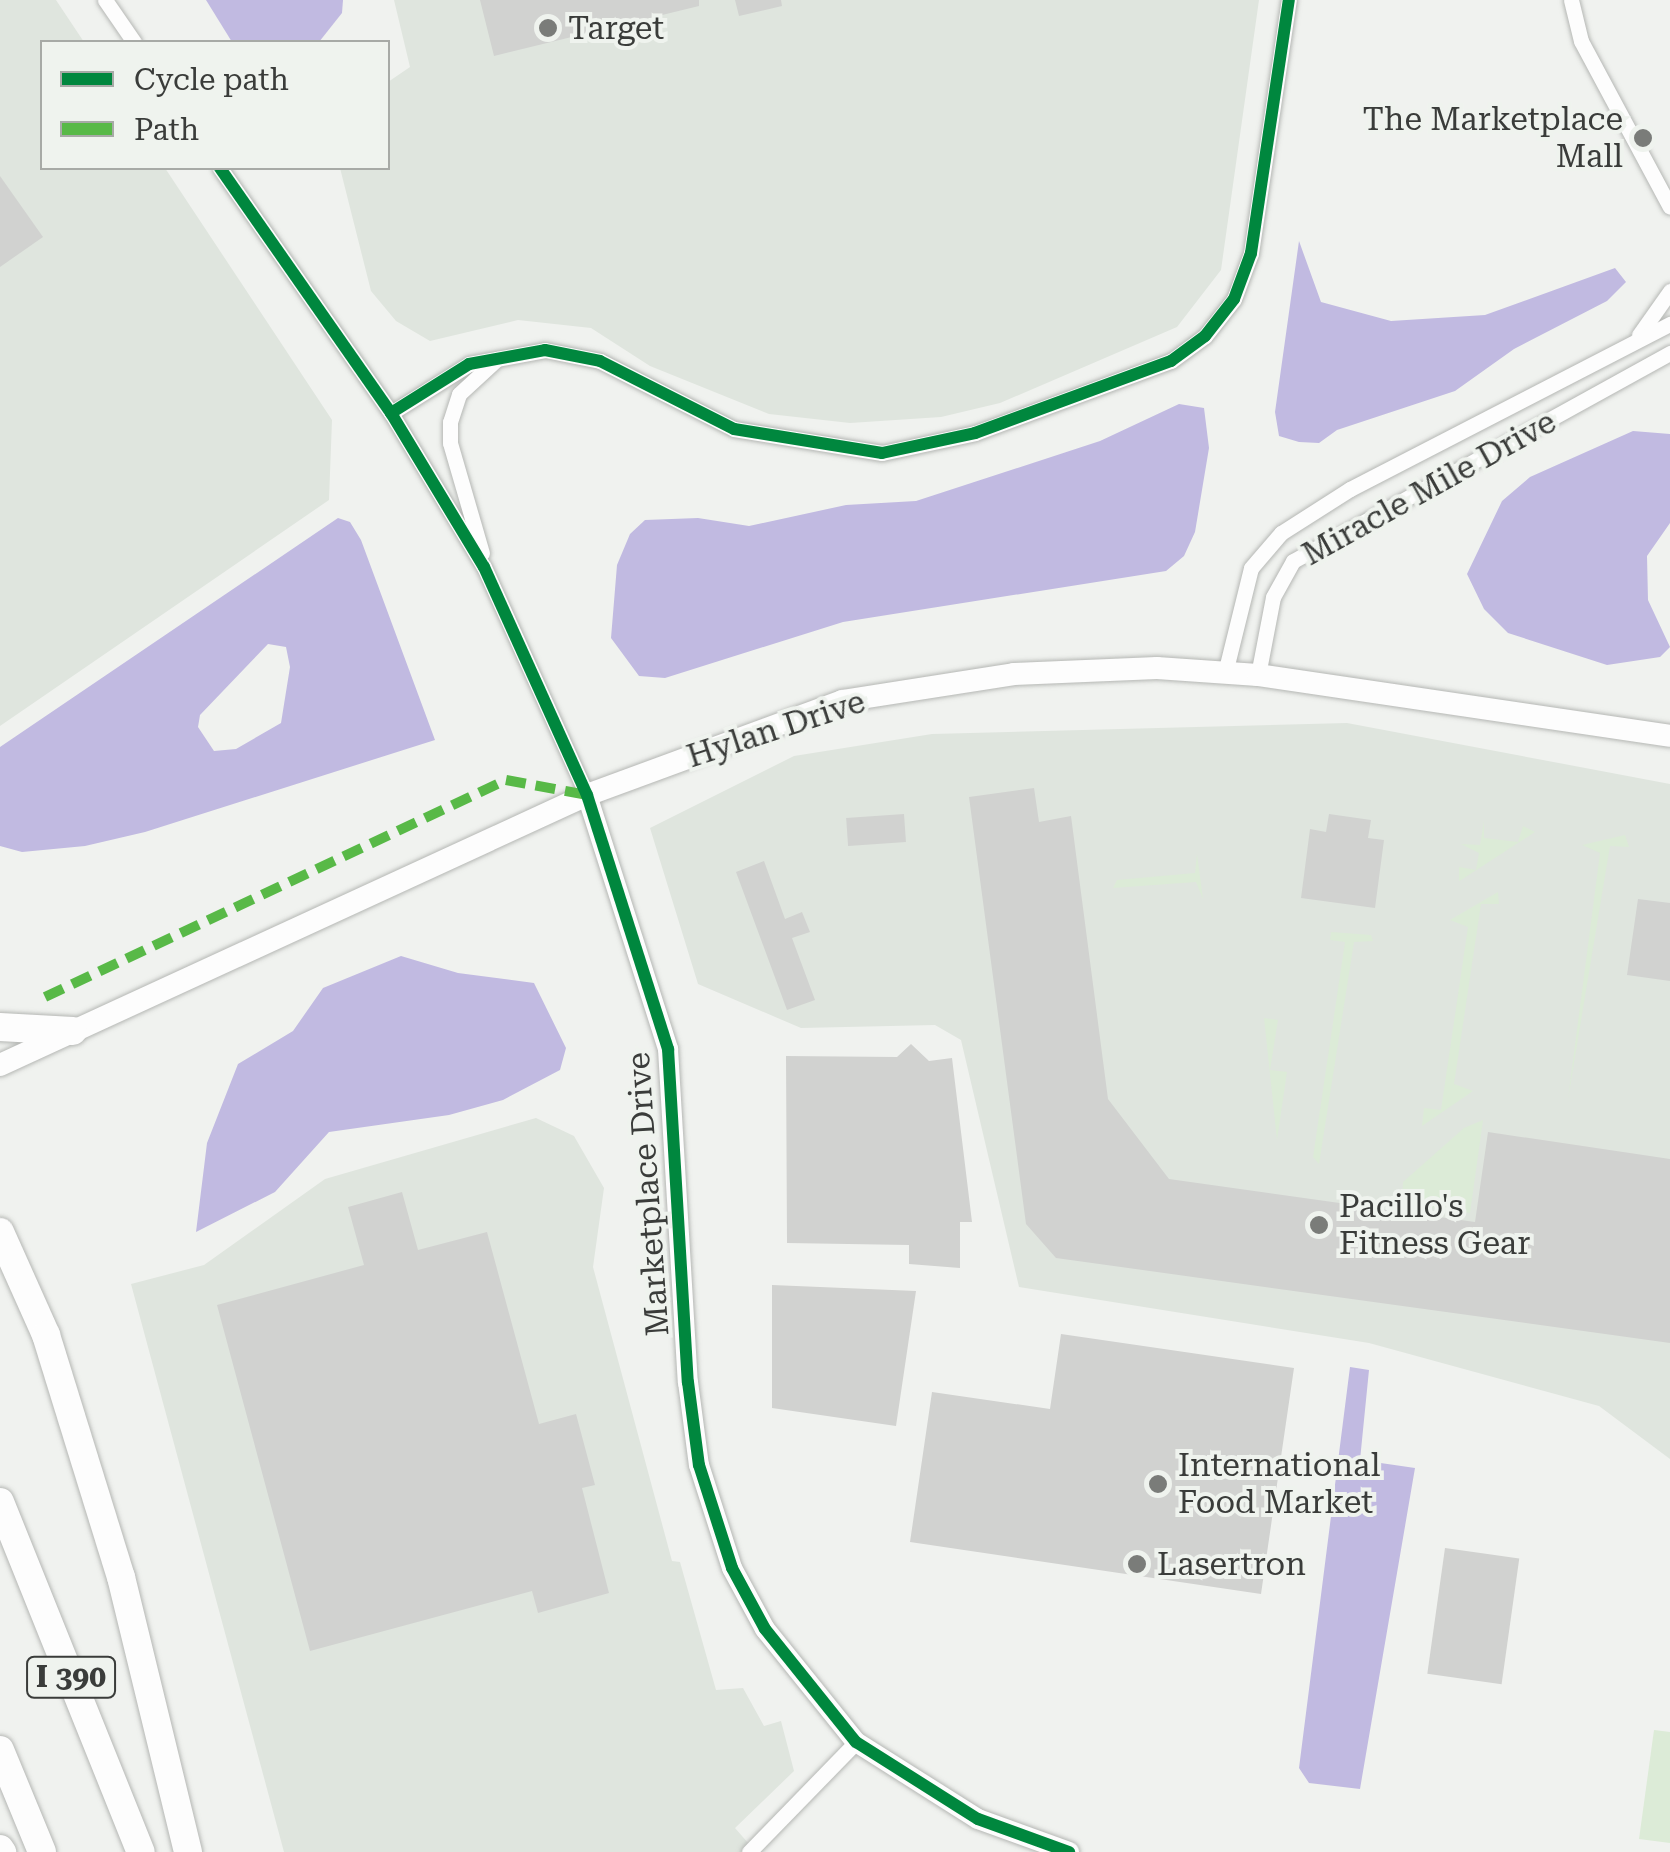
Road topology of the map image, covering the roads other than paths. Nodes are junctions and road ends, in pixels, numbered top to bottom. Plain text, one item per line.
1 (104, 0) edge
2 (1289, 0) edge
3 (1572, 0) edge
4 (133, 40) edge
5 (221, 170) edge
6 (1670, 207) edge
7 (1670, 291) edge
8 (1670, 324) edge
9 (1640, 335) junction
10 (1670, 353) edge
11 (502, 354) junction
12 (1670, 366) edge
13 (1639, 373) junction
14 (392, 413) junction
15 (484, 567) junction
16 (1225, 672) junction
17 (1258, 675) junction
18 (1670, 736) edge
19 (586, 794) junction
20 (0, 1026) edge
21 (73, 1031) junction
22 (0, 1065) edge
23 (0, 1232) edge
24 (0, 1502) edge
25 (856, 1742) junction
26 (0, 1750) edge
27 (42, 1852) edge
28 (142, 1852) edge
29 (188, 1852) edge
30 (750, 1852) edge
31 (1069, 1852) edge

1 - 4 street
2 - 11 street
3 - 6 street
5 - 14 street, Marketplace Drive
7 - 9 street
8 - 9 street
9 - 16 street
10 - 13 street, Miracle Mile Drive
11 - 14 street
11 - 15 street, Marketplace Drive
12 - 13 street
13 - 17 street, Miracle Mile Drive
14 - 15 street, Marketplace Drive
15 - 19 street, Marketplace Drive
16 - 17 main road, Hylan Drive
16 - 19 main road, Hylan Drive
17 - 18 main road, Hylan Drive
19 - 21 main road, Hylan Drive
19 - 25 street, Marketplace Drive
20 - 21 highway
21 - 22 main road, Hylan Drive
23 - 29 highway
24 - 28 highway, I 390
25 - 30 street
25 - 31 street, Marketplace Drive
26 - 27 highway

